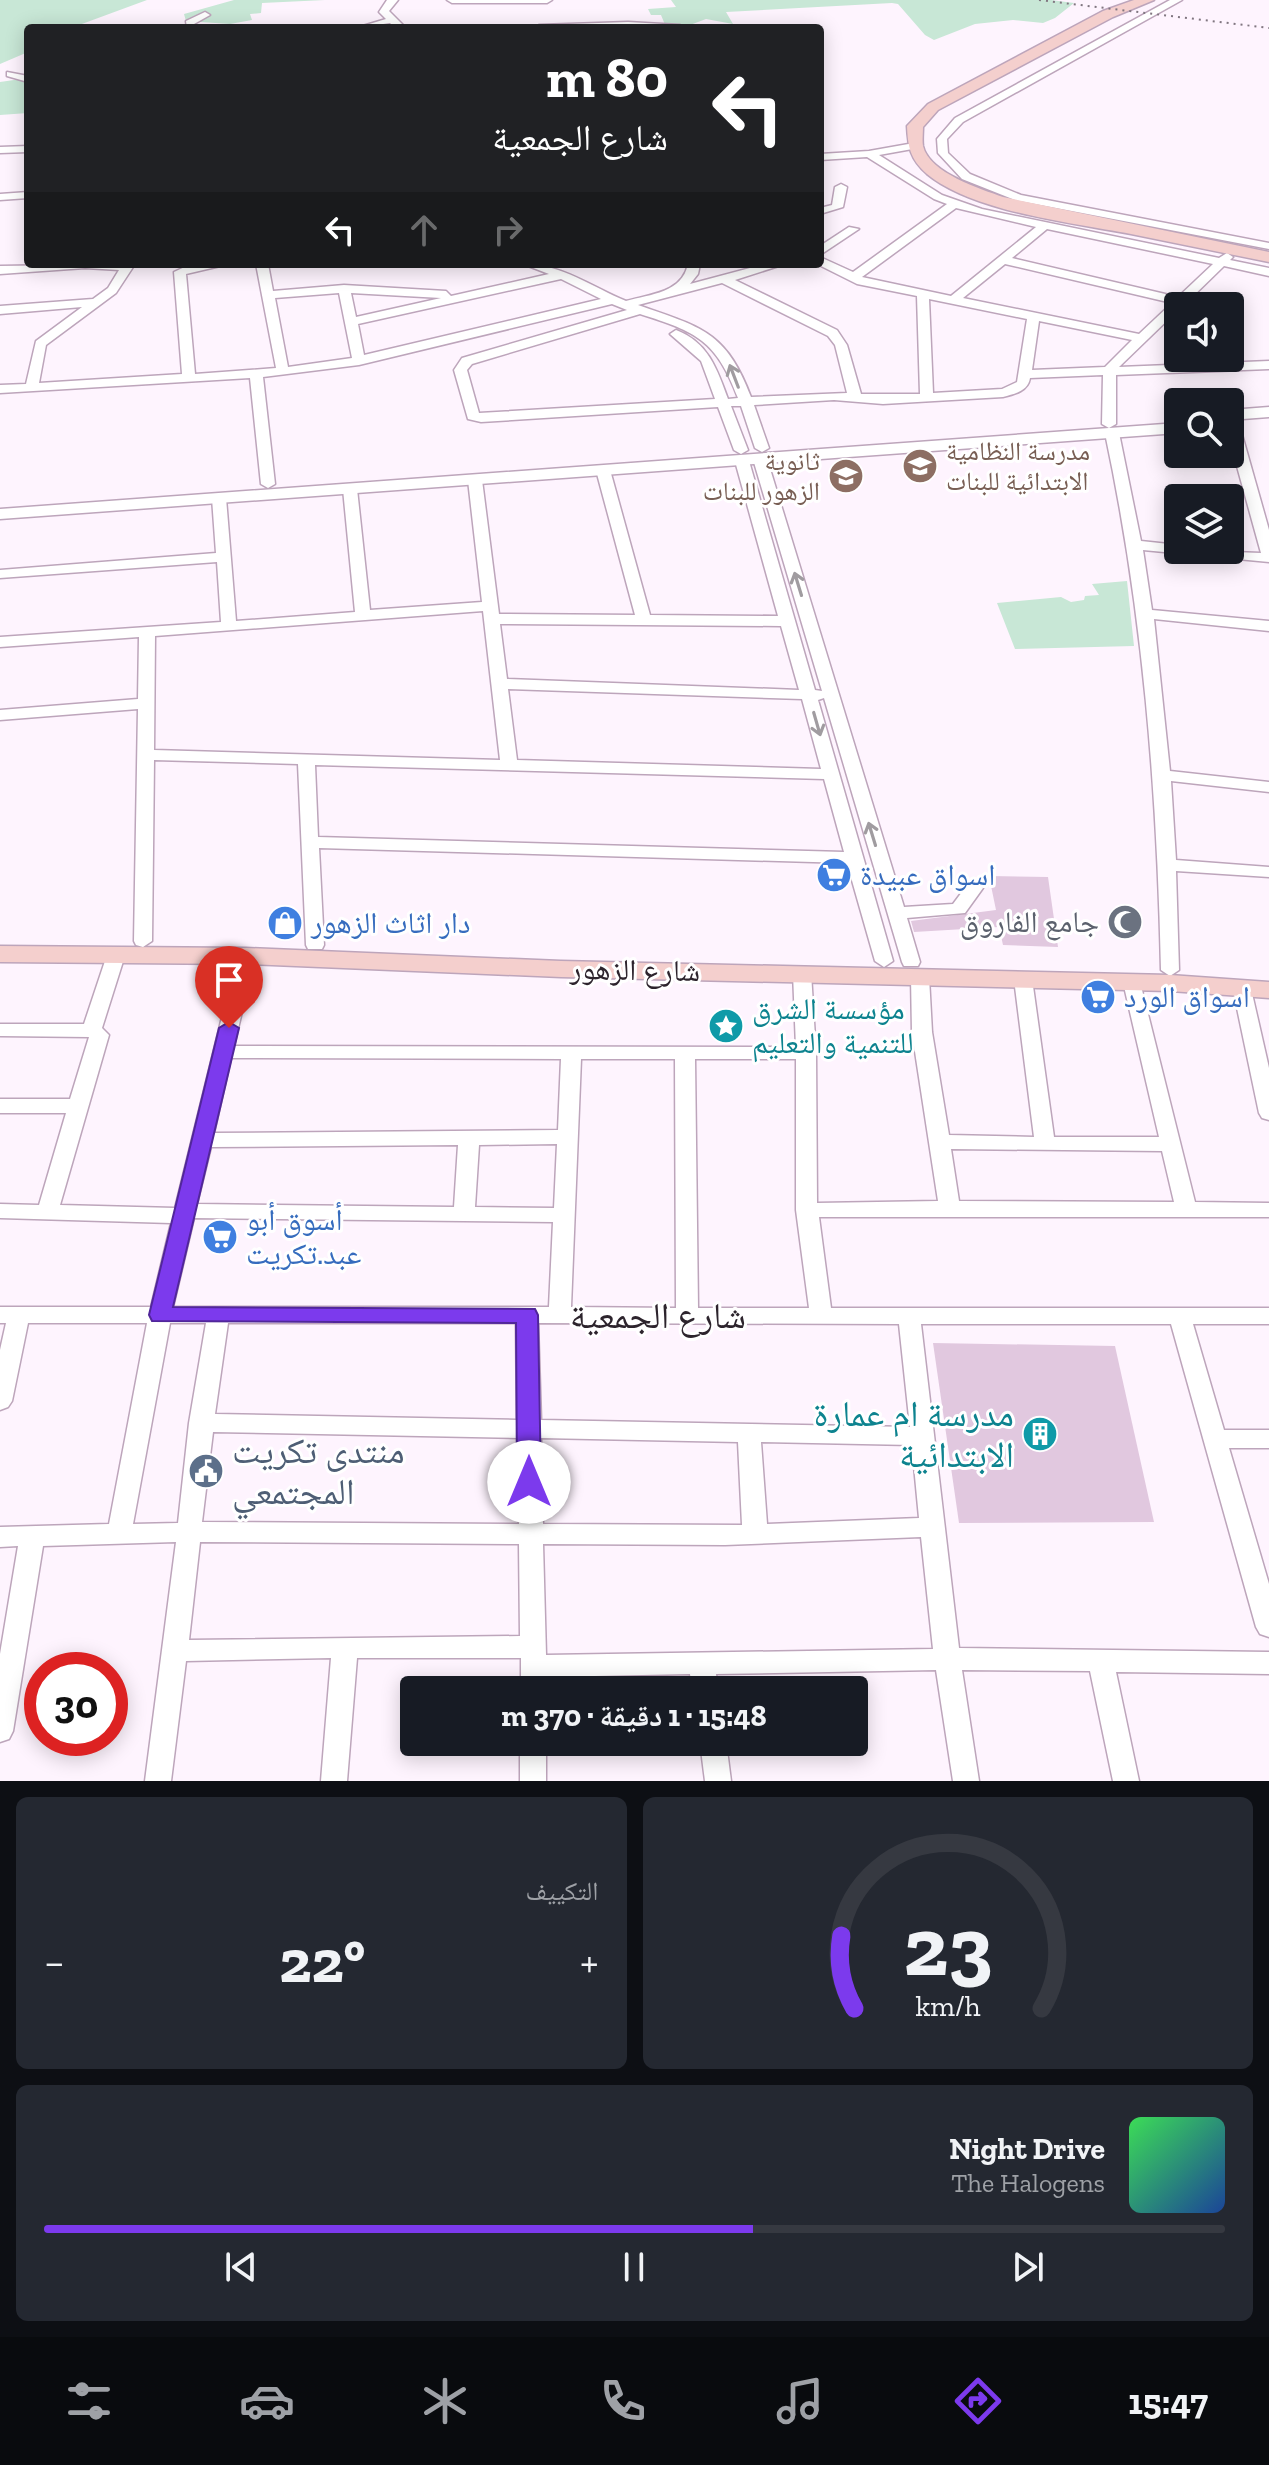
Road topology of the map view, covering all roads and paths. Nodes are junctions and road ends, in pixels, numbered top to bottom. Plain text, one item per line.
1 (393, 0) edge
2 (452, 0) edge
3 (1147, 0) edge
4 (1177, 0) edge
5 (548, 2) edge
6 (205, 15) dead end
7 (562, 18) dead end
8 (391, 20) junction
9 (190, 24) edge
10 (376, 24) edge
11 (396, 24) edge
12 (568, 24) edge
13 (11, 74) dead end
14 (24, 78) edge
15 (914, 146) junction
16 (24, 149) edge
17 (0, 150) edge
18 (869, 154) junction
19 (824, 157) edge
20 (841, 187) dead end
21 (24, 195) edge
22 (0, 197) edge
23 (954, 204) junction
24 (824, 210) edge
25 (1044, 226) junction
26 (1078, 227) junction
27 (853, 229) dead end
28 (1269, 246) edge
29 (824, 248) edge
30 (1227, 257) junction
31 (1269, 257) edge
32 (1004, 260) junction
33 (824, 263) edge
34 (1269, 266) edge
35 (28, 268) edge
36 (127, 268) edge
37 (190, 268) edge
38 (263, 268) edge
39 (541, 268) edge
40 (693, 268) edge
41 (763, 268) edge
42 (0, 270) edge
43 (1269, 272) edge
44 (563, 275) junction
45 (722, 278) junction
46 (853, 278) junction
47 (344, 289) junction
48 (680, 289) junction
49 (1190, 292) edge
50 (923, 293) junction
51 (268, 295) junction
52 (1164, 297) edge
53 (464, 298) junction
54 (955, 299) junction
55 (612, 300) junction
56 (97, 301) junction
57 (626, 305) junction
58 (0, 310) edge
59 (640, 311) junction
60 (1034, 316) junction
61 (1164, 317) edge
62 (351, 322) junction
63 (1141, 338) junction
64 (359, 361) junction
65 (1269, 365) edge
66 (1109, 371) junction
67 (283, 372) junction
68 (256, 374) junction
69 (1025, 374) junction
70 (189, 379) junction
71 (32, 387) junction
72 (0, 389) edge
73 (855, 397) junction
74 (927, 397) junction
75 (744, 401) junction
76 (723, 402) junction
77 (1269, 412) edge
78 (1244, 418) edge
79 (1164, 421) edge
80 (1244, 421) edge
81 (1269, 421) edge
82 (1110, 428) junction
83 (1164, 428) edge
84 (930, 442) junction
85 (754, 458) junction
86 (1244, 468) edge
87 (603, 470) junction
88 (475, 480) junction
89 (268, 484) junction
90 (350, 489) junction
91 (169, 497) junction
92 (219, 498) junction
93 (0, 503) edge
94 (0, 514) edge
95 (1135, 545) junction
96 (1164, 548) edge
97 (1244, 555) edge
98 (224, 557) junction
99 (1269, 557) edge
100 (0, 574) edge
101 (490, 612) junction
102 (1146, 614) junction
103 (363, 615) junction
104 (643, 618) junction
105 (787, 621) junction
106 (229, 625) junction
107 (1269, 626) edge
108 (147, 632) junction
109 (0, 642) edge
110 (499, 684) junction
111 (808, 694) junction
112 (829, 695) junction
113 (146, 703) junction
114 (0, 715) edge
115 (145, 755) junction
116 (306, 760) junction
117 (509, 765) junction
118 (831, 774) junction
119 (1163, 775) junction
120 (1269, 787) edge
121 (310, 842) junction
122 (855, 858) junction
123 (1167, 865) junction
124 (1269, 872) edge
125 (974, 888) dead end
126 (896, 913) junction
127 (0, 939) edge
128 (143, 941) junction
129 (315, 945) junction
130 (0, 954) edge
131 (116, 955) junction
132 (246, 956) junction
133 (562, 960) junction
134 (884, 961) junction
135 (916, 969) junction
136 (1170, 970) junction
137 (802, 973) junction
138 (1269, 975) edge
139 (1023, 979) junction
140 (1132, 982) junction
141 (1256, 990) edge
142 (0, 1030) edge
143 (92, 1030) junction
144 (223, 1052) junction
145 (806, 1053) junction
146 (571, 1054) junction
147 (685, 1054) junction
148 (1262, 1055) edge
149 (0, 1106) edge
150 (80, 1106) junction
151 (1269, 1113) edge
152 (567, 1137) junction
153 (469, 1138) junction
154 (202, 1140) junction
155 (940, 1142) junction
156 (1045, 1144) junction
157 (1169, 1144) junction
158 (950, 1208) junction
159 (1186, 1208) junction
160 (807, 1210) junction
161 (1269, 1210) edge
162 (0, 1211) edge
163 (47, 1212) junction
164 (183, 1214) junction
165 (464, 1214) junction
166 (564, 1215) junction
167 (218, 1314) junction
168 (10, 1315) edge
169 (160, 1315) junction
170 (527, 1315) junction
171 (560, 1315) junction
172 (687, 1315) junction
173 (821, 1315) junction
174 (909, 1315) junction
175 (1180, 1316) junction
176 (1269, 1316) edge
177 (0, 1401) edge
178 (201, 1423) junction
179 (529, 1428) junction
180 (749, 1433) junction
181 (922, 1436) junction
182 (1216, 1439) junction
183 (1269, 1439) edge
184 (931, 1527) junction
185 (190, 1532) junction
186 (119, 1534) junction
187 (755, 1534) junction
188 (529, 1535) junction
189 (0, 1537) edge
190 (32, 1537) junction
191 (1258, 1561) edge
192 (1269, 1627) edge
193 (345, 1647) junction
194 (177, 1651) junction
195 (947, 1659) junction
196 (6, 1662) edge
197 (702, 1663) junction
198 (1101, 1663) junction
199 (1269, 1663) edge
200 (533, 1668) edge
201 (703, 1676) edge
202 (0, 1731) edge
203 (533, 1756) edge
204 (715, 1756) edge
205 (158, 1781) edge
206 (334, 1781) edge
207 (533, 1781) edge
208 (718, 1781) edge
209 (966, 1781) edge
210 (1126, 1781) edge

1 - 8 street
2 - 5 street
3 - 15 main road
4 - 28 street
6 - 9 street
7 - 12 street
8 - 10 street
8 - 11 street
13 - 14 street
15 - 18 street
15 - 26 main road
16 - 17 street
18 - 19 street
18 - 23 street
20 - 24 street
21 - 22 street
23 - 25 street
23 - 46 street
25 - 26 street
25 - 32 street
26 - 30 main road
27 - 29 street
30 - 31 main road
30 - 34 main road
30 - 43 street
30 - 49 street
32 - 52 street
32 - 54 street
33 - 46 street
35 - 42 street
36 - 56 street
37 - 70 street
38 - 51 street
39 - 44 street
40 - 48 street
41 - 45 street
44 - 53 street
44 - 55 street
45 - 48 street
45 - 73 street
46 - 50 street
47 - 51 street
47 - 53 street
47 - 62 street
48 - 57 street
50 - 54 street
50 - 74 street
51 - 67 street
53 - 62 street
54 - 60 street
55 - 57 street
55 - 64 street
56 - 58 street
56 - 71 street
57 - 59 street
75 -> 59 street
59 - 76 street
59 - 76 street
60 - 63 street
60 - 69 street
61 - 63 street
62 - 64 street
63 - 66 street
64 - 67 street
65 - 66 street
66 - 69 street
66 - 82 street
67 - 68 street
68 - 70 street
68 - 89 street
69 - 74 street
70 - 71 street
71 - 72 street
73 - 74 street
73 - 75 street
75 - 76 street
75 - 85 street
76 - 85 street
77 - 78 street
79 - 82 street
80 - 81 street
82 - 83 street
82 - 84 street
82 - 95 street
84 - 85 street
84 - 85 street
85 - 87 street
85 - 89 street
85 - 105 street
112 -> 85 street
86 - 99 street
87 - 88 street
87 - 104 street
88 - 90 street
88 - 101 street
89 - 91 street
90 - 92 street
90 - 103 street
91 - 92 street
91 - 93 street
91 - 94 street
92 - 98 street
95 - 96 street
95 - 102 street
97 - 99 street
98 - 100 street
98 - 106 street
101 - 103 street
101 - 104 street
101 - 110 street
102 - 107 street
102 - 119 street
103 - 106 street
104 - 105 street
105 - 111 street
106 - 108 street
108 - 109 street
108 - 113 street
110 - 111 street
110 - 117 street
111 - 112 street
111 -> 118 street
126 -> 112 street
113 - 114 street
113 - 115 street
115 - 116 street
115 - 128 street
116 - 117 street
116 - 121 street
117 - 118 street
118 - 122 street
119 - 120 street
119 - 123 street
121 - 122 street
121 - 129 street
122 - 134 street
123 - 124 street
123 - 136 street
125 - 126 street
126 - 135 street
127 - 128 main road, شارع الزهور
128 - 129 main road, شارع الزهور
129 - 133 main road, شارع الزهور
130 - 131 main road, شارع الزهور
131 - 132 main road, شارع الزهور
131 - 143 street
132 - 133 main road, شارع الزهور
132 - 144 street
133 - 134 main road, شارع الزهور
133 - 137 main road, شارع الزهور
134 - 135 main road, شارع الزهور
135 - 136 main road, شارع الزهور
135 - 137 main road, شارع الزهور
135 - 139 main road, شارع الزهور
135 - 155 street
136 - 138 main road, شارع الزهور
137 - 145 street
139 - 140 main road, شارع الزهور
139 - 156 street
140 - 141 main road, شارع الزهور
140 - 157 street
141 - 148 street
142 - 143 street
143 - 150 street
144 - 146 street
144 - 154 street
145 - 147 street
145 - 160 street
146 - 147 street
146 - 152 street
147 - 172 street
148 - 151 street
149 - 150 street
150 - 163 street
152 - 153 street
152 - 166 street
153 - 154 street
153 - 165 street
154 - 164 street
155 - 156 street
155 - 158 street
156 - 157 street
157 - 159 street
158 - 159 street
158 - 160 street
159 - 161 street
160 - 173 street
162 - 163 street
163 - 164 street
164 - 165 street
164 - 169 street
165 - 166 street
166 - 171 street
167 - 169 street, شارع الجمعية
167 - 170 street, شارع الجمعية
167 - 178 street
168 - 169 street, شارع الجمعية
168 - 177 street
169 - 186 street
170 - 171 street, شارع الجمعية
170 - 179 street
171 - 172 street, شارع الجمعية
172 - 173 street, شارع الجمعية
173 - 174 street, شارع الجمعية
174 - 175 street, شارع الجمعية
174 - 181 street
175 - 176 street, شارع الجمعية
175 - 182 street
178 - 179 street
178 - 185 street
179 - 180 street
179 - 188 street
180 - 181 street
180 - 187 street
181 - 184 street
182 - 183 street
182 - 191 street
184 - 187 street
184 - 195 street
185 - 186 street
185 - 188 street
185 - 194 street
186 - 190 street
187 - 188 street
188 - 200 street
189 - 190 street
190 - 196 street
191 - 192 street
193 - 194 street
193 - 200 street
193 - 206 street
194 - 205 street
195 - 197 street
195 - 198 street
195 - 209 street
196 - 202 street
197 - 200 street
197 - 201 street
198 - 199 street
198 - 210 street
203 - 207 street
204 - 208 street

